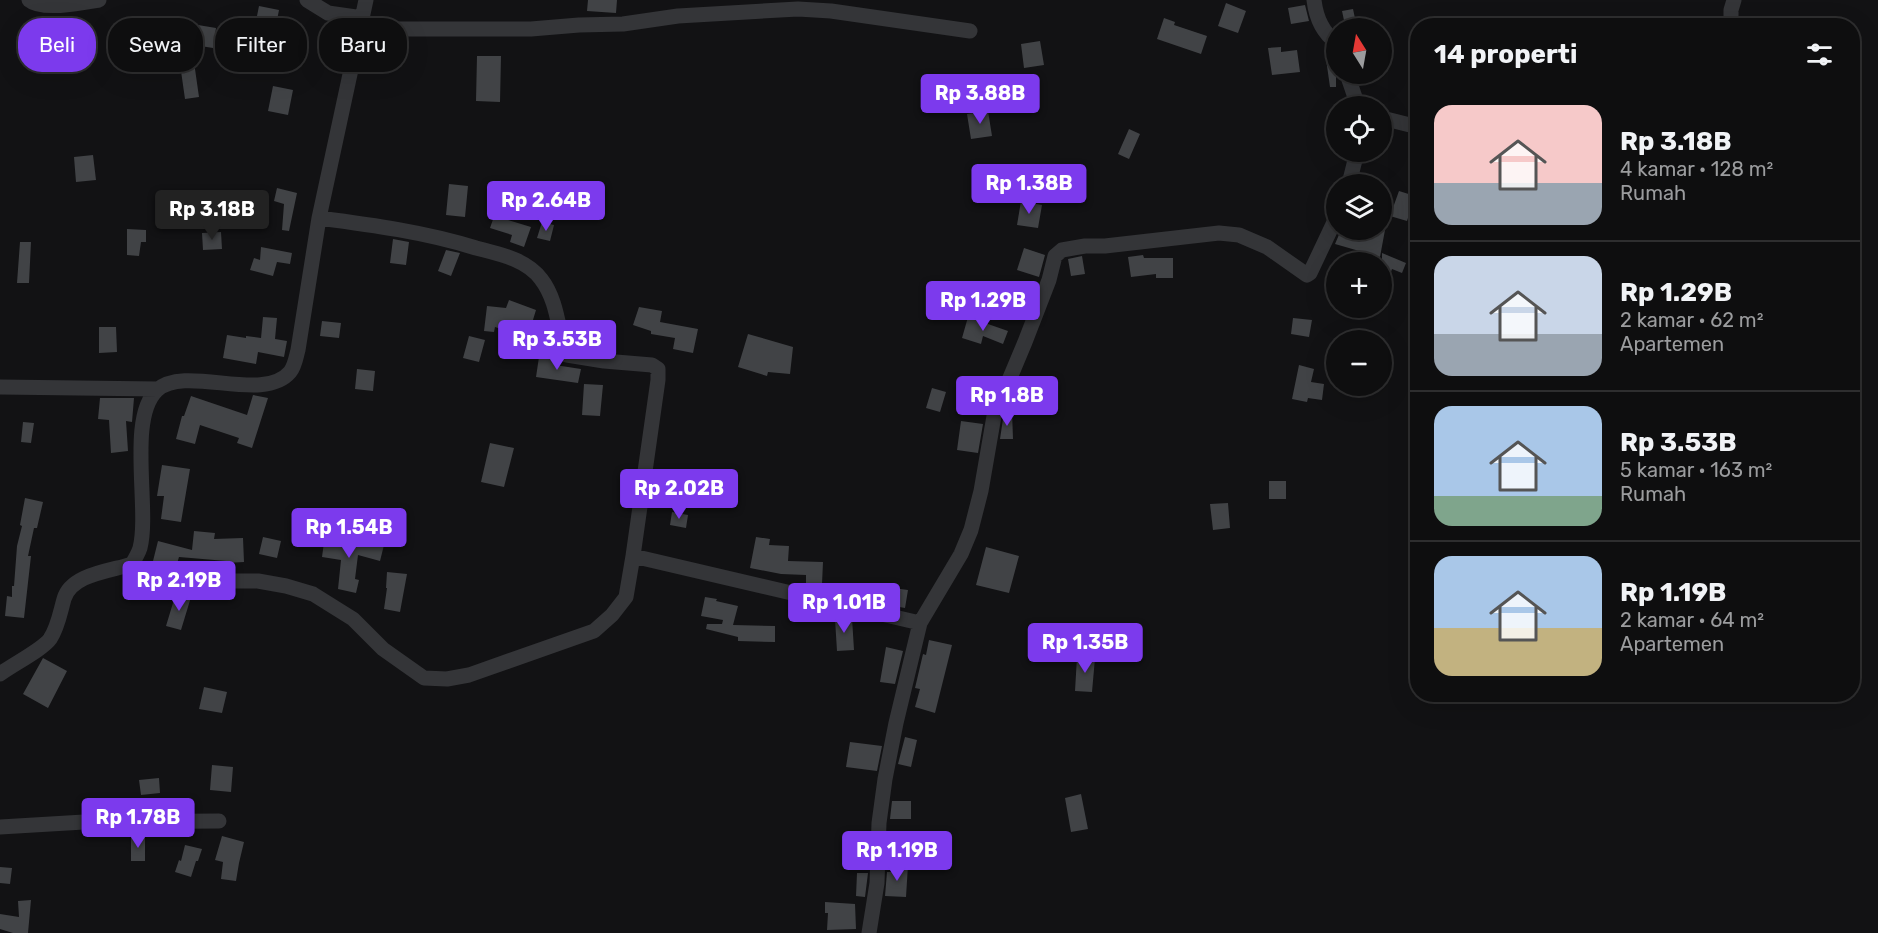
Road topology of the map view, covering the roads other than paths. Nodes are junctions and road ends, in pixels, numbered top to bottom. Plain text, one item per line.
1 (29, 0) edge
2 (99, 0) edge
3 (307, 0) edge
4 (366, 0) edge
5 (1314, 0) edge
6 (1734, 0) edge
7 (343, 18) edge
8 (363, 18) edge
9 (1731, 18) edge
10 (407, 25) edge
11 (970, 31) dead end
12 (1326, 33) edge
13 (351, 72) edge
14 (1392, 120) edge
15 (1410, 125) edge
16 (319, 218) junction
17 (1326, 239) edge
18 (0, 387) edge
19 (158, 389) junction
20 (633, 556) junction
21 (132, 564) junction
22 (920, 623) junction
23 (0, 674) edge
24 (219, 821) dead end
25 (0, 827) edge
26 (869, 933) edge

1 - 2 street
3 - 7 street
4 - 8 street
5 - 12 street
6 - 9 street
10 - 11 street
13 - 16 street
14 - 15 street
16 - 19 street
16 - 20 street
17 - 22 street
18 - 19 street
19 - 21 street
20 - 21 street
20 - 22 street
21 - 23 street
22 - 26 street
24 - 25 street

